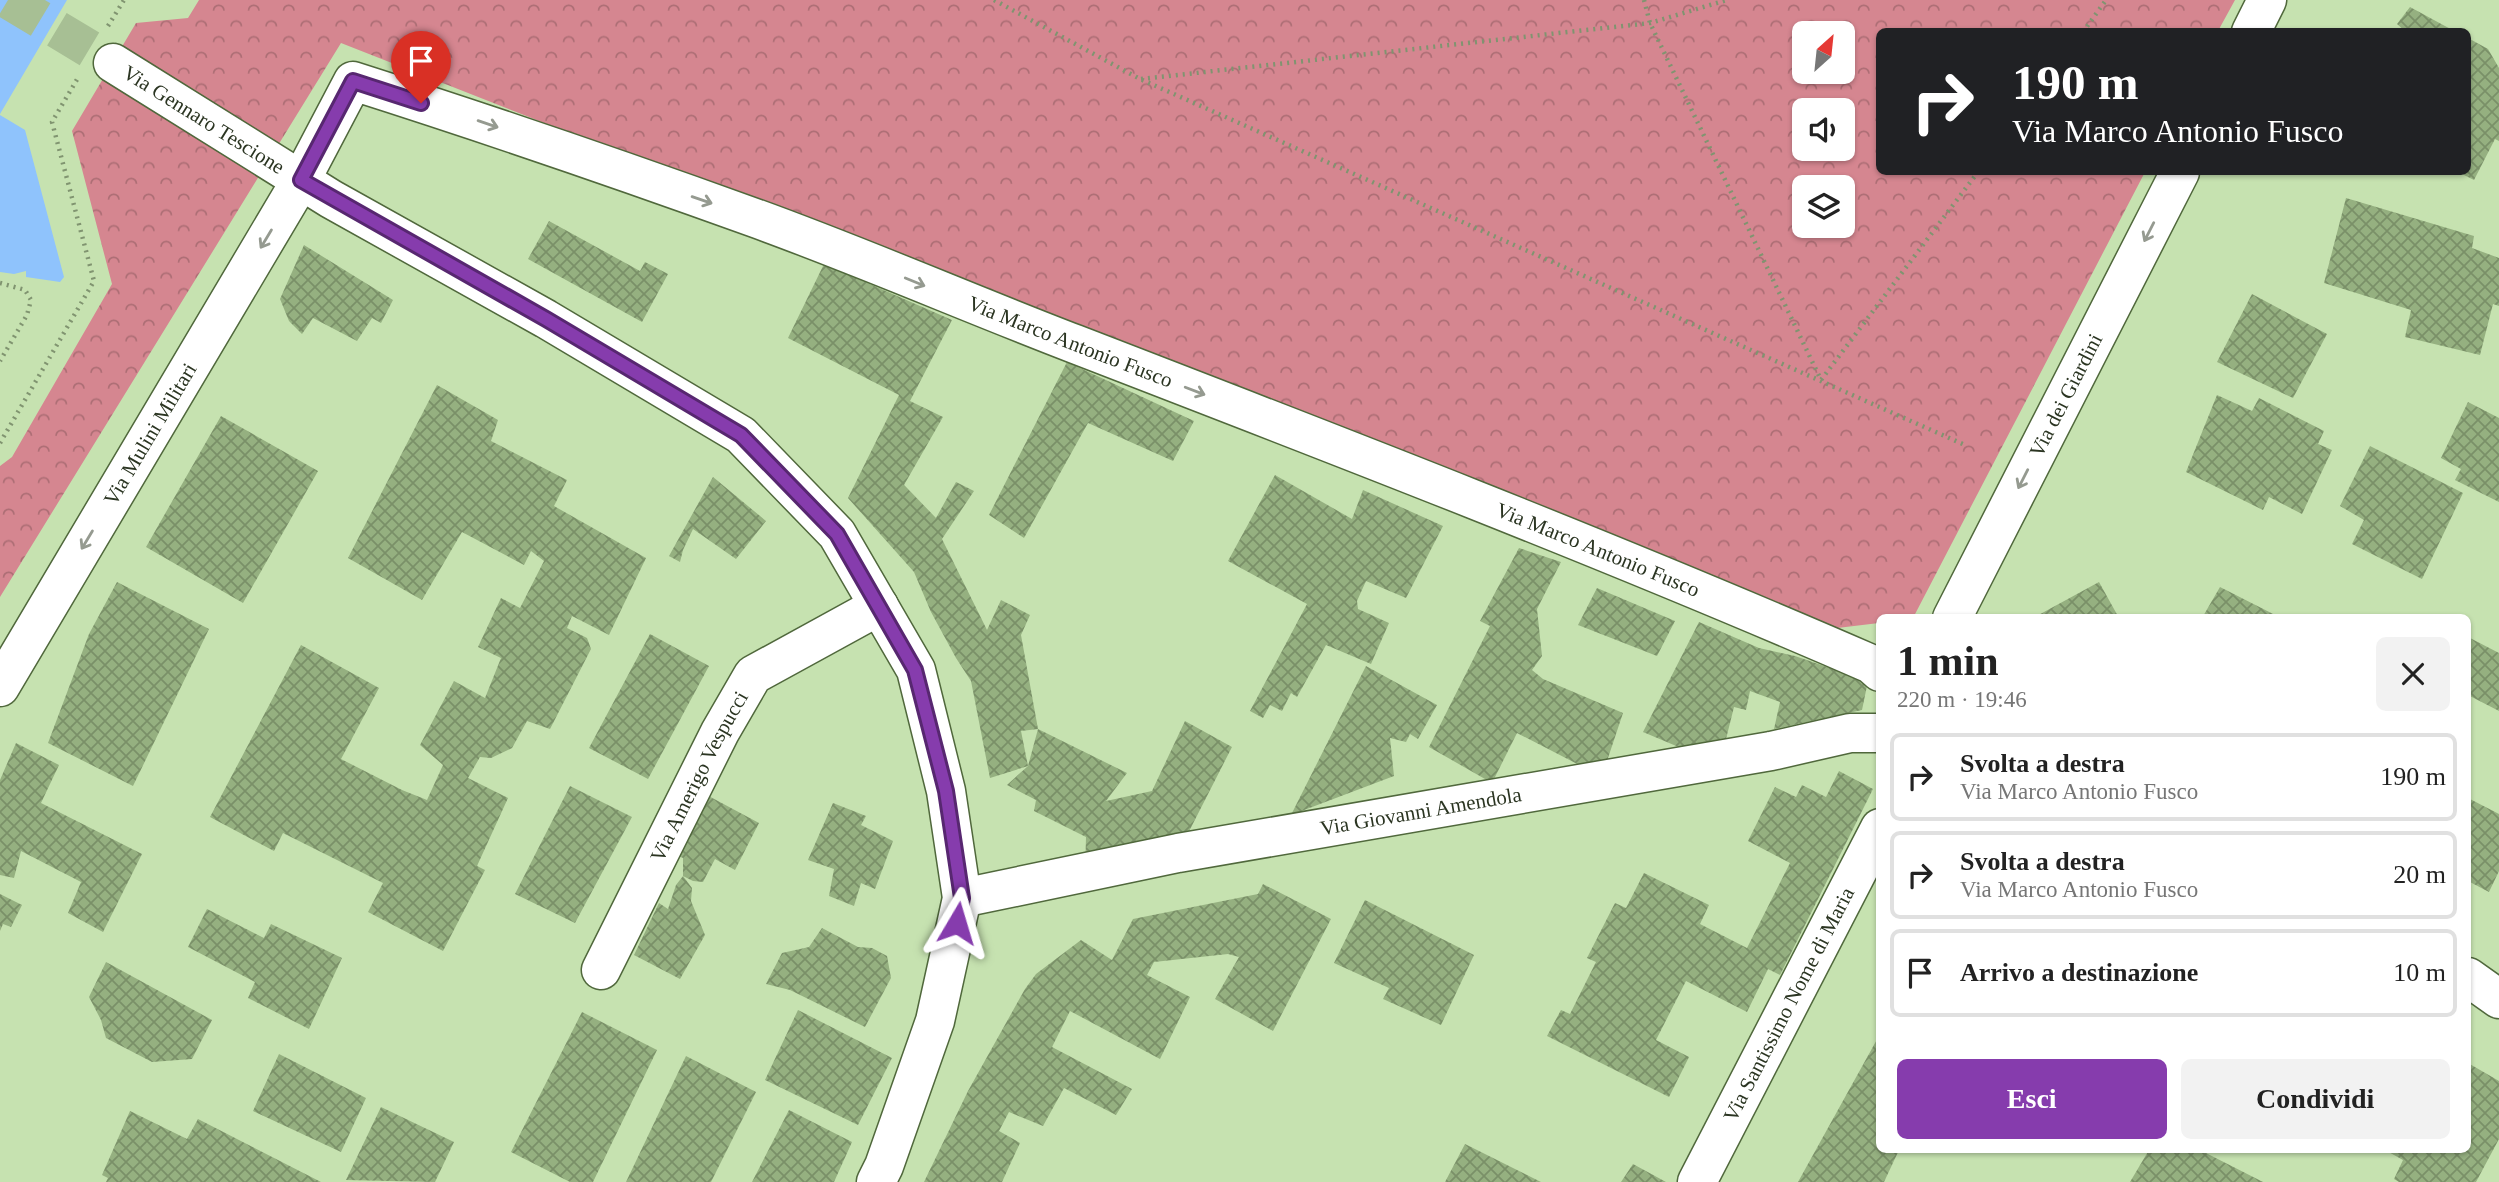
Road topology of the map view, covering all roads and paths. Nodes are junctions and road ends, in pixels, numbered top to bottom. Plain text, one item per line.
1 (124, 0) edge
2 (995, 0) edge
3 (1644, 0) edge
4 (1727, 0) edge
5 (2106, 0) edge
6 (2267, 0) edge
7 (1650, 23) junction
8 (2086, 28) edge
9 (2253, 28) edge
10 (100, 54) junction
11 (1140, 79) junction
12 (1976, 175) edge
13 (2178, 175) edge
14 (301, 180) junction
15 (0, 284) edge
16 (0, 361) edge
17 (1821, 380) junction
18 (0, 443) edge
19 (1965, 445) dead end
20 (879, 606) junction
21 (1954, 614) edge
22 (1876, 668) edge
23 (0, 687) edge
24 (1876, 733) edge
25 (1876, 836) edge
26 (962, 898) junction
27 (601, 970) dead end
28 (2471, 979) edge
29 (2499, 999) edge
30 (876, 1182) edge
31 (1697, 1182) edge

1 - 10 path
2 - 11 path
3 - 7 path
4 - 7 path
5 - 8 path
6 - 9 street
7 - 11 path
7 - 17 path
10 - 14 street, Via Gennaro Tescione
10 - 18 path
11 - 17 path
12 - 17 path
13 -> 21 street, Via dei Giardini
14 - 20 street, Via Gennaro Tescione
14 -> 22 street, Via Marco Antonio Fusco
14 -> 23 street, Via Mulini Militari
15 - 16 path
17 - 19 path
20 - 26 street, Via Gennaro Tescione
20 - 27 street, Via Amerigo Vespucci
24 - 26 street, Via Giovanni Amendola
25 - 31 street, Via Santissimo Nome di Maria
26 - 30 street, Via Gennaro Tescione
28 - 29 street

